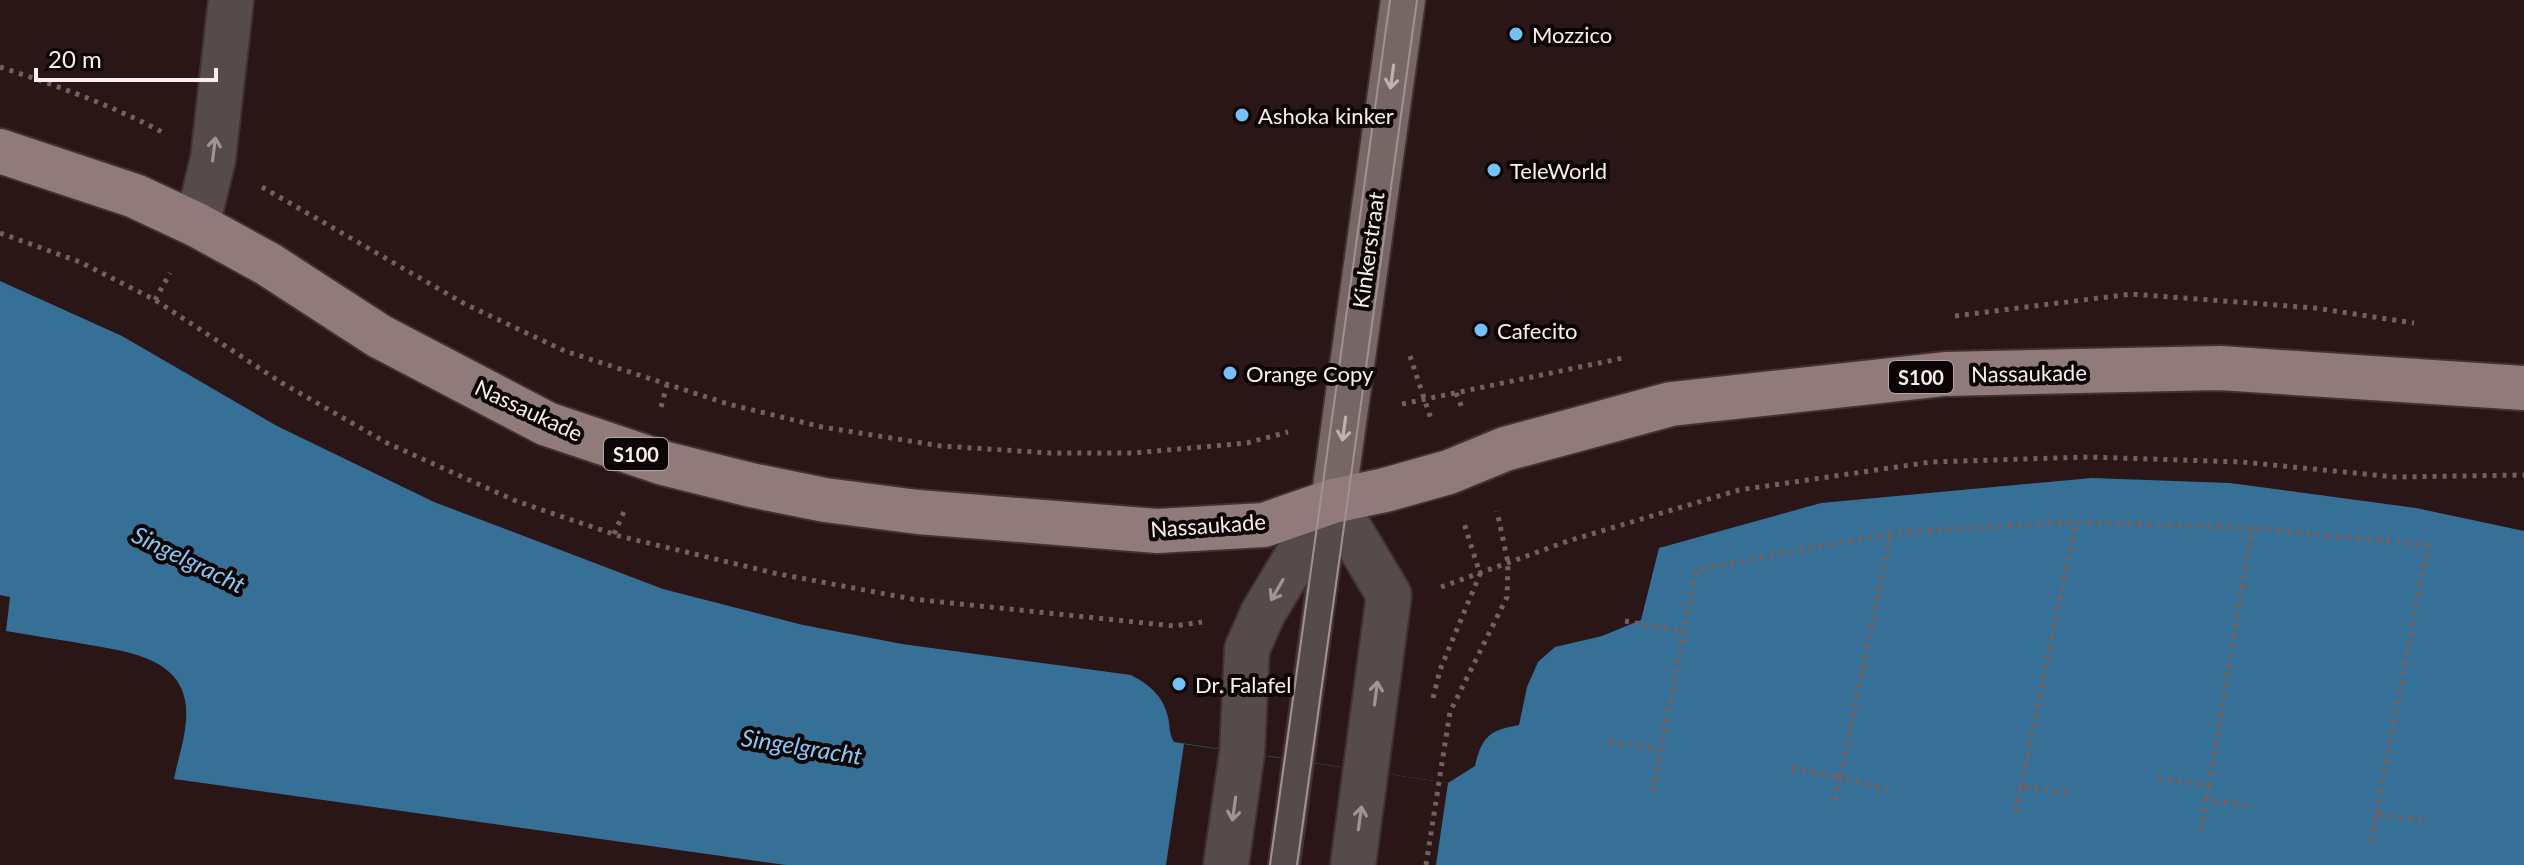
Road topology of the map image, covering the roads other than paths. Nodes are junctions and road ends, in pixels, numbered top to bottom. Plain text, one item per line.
1 (231, 0) edge
2 (1403, 0) edge
3 (0, 151) edge
4 (197, 225) junction
5 (2524, 388) edge
6 (1333, 501) junction
7 (1226, 865) edge
8 (1284, 865) edge
9 (1353, 865) edge

4 -> 1 street
2 -> 6 street, Kinkerstraat
3 - 4 main road, Nassaukade / S100
4 - 6 main road, Nassaukade / S100
5 - 6 main road, Nassaukade / S100
6 -> 7 street, Kinkerstraat
6 - 8 lane, Kinkerstraat
9 -> 6 street

